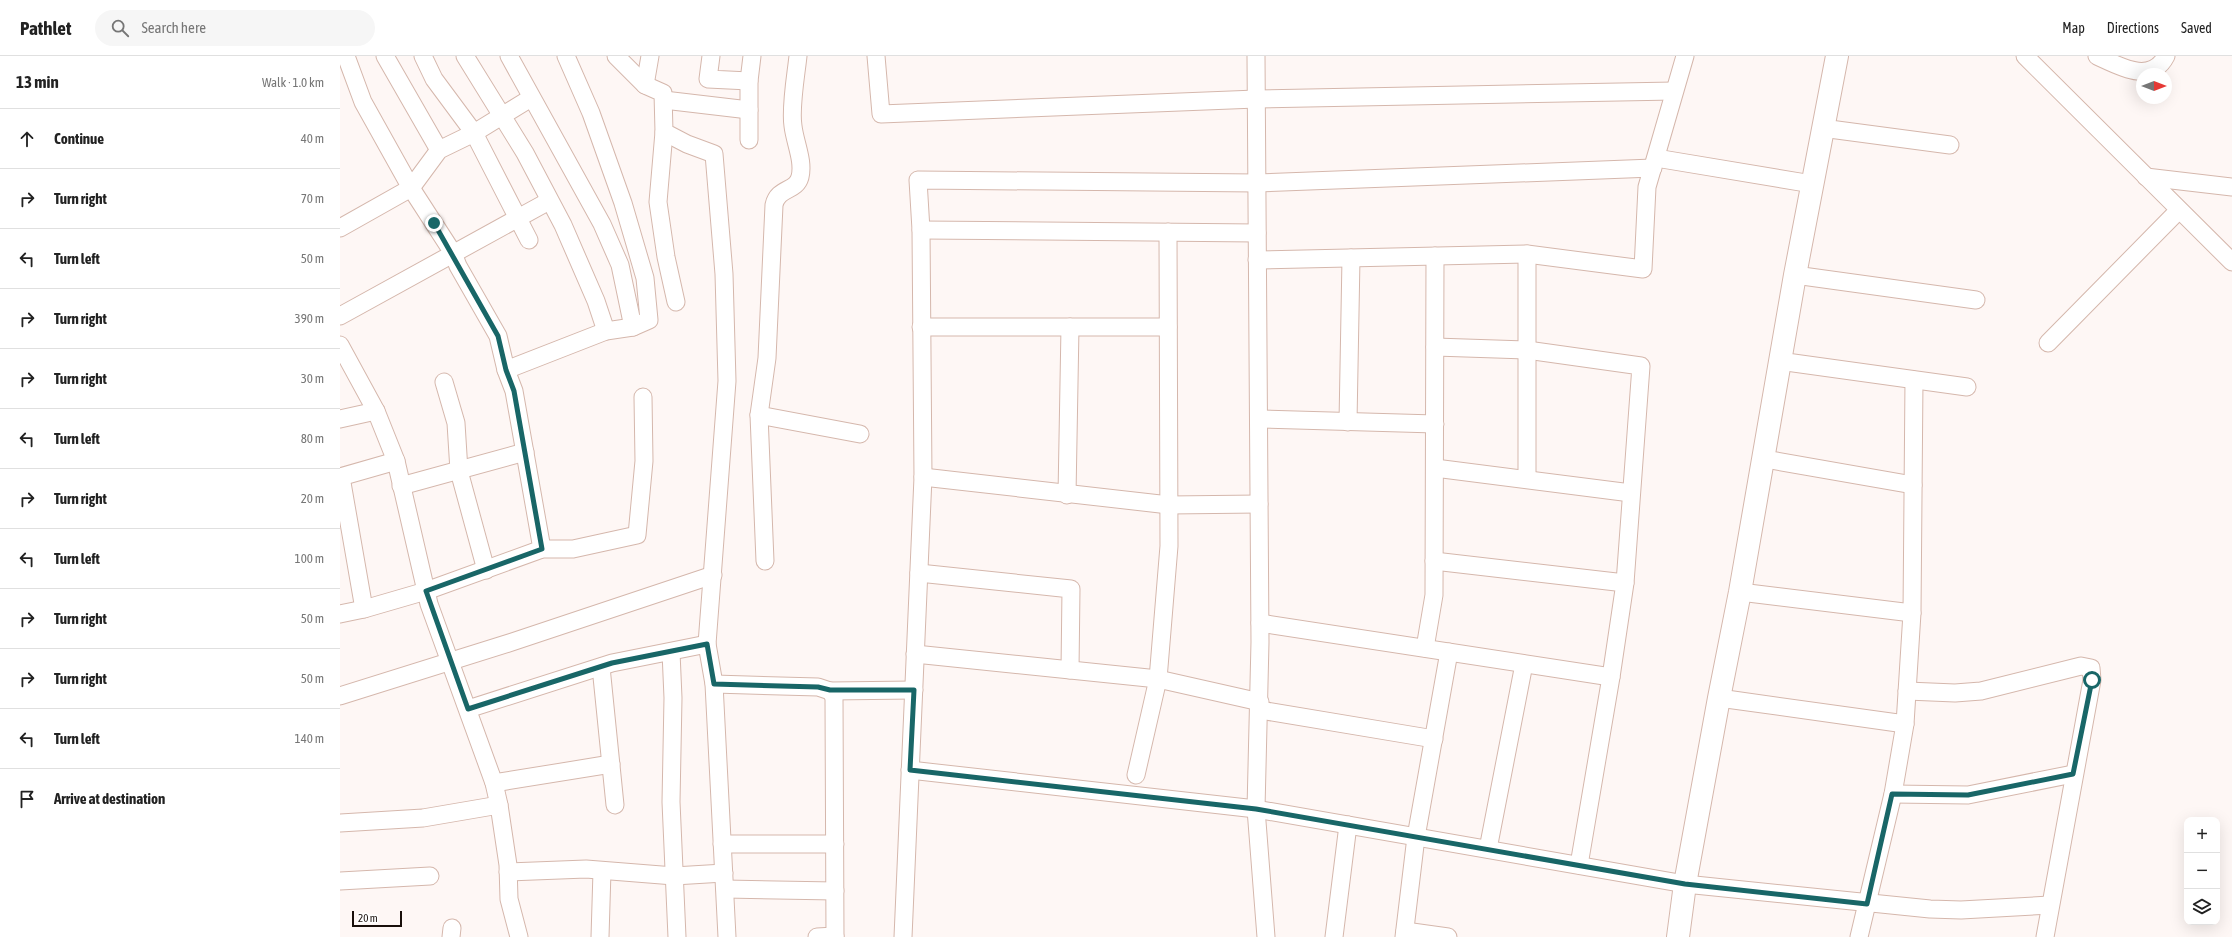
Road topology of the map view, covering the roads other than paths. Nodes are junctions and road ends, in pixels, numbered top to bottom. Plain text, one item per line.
1 (346, 56) edge
2 (384, 56) edge
3 (423, 56) edge
4 (466, 56) edge
5 (509, 56) edge
6 (566, 56) edge
7 (616, 56) edge
8 (650, 56) edge
9 (711, 56) edge
10 (752, 56) edge
11 (798, 56) edge
12 (876, 56) edge
13 (1256, 56) edge
14 (1685, 56) edge
15 (1837, 56) edge
16 (2025, 56) edge
17 (2097, 56) edge
18 (2166, 56) edge
19 (749, 81) junction
20 (645, 85) junction
21 (1674, 91) junction
22 (531, 98) junction
23 (1256, 99) junction
24 (664, 100) junction
25 (749, 110) junction
26 (502, 116) junction
27 (1822, 128) junction
28 (664, 132) junction
29 (474, 133) junction
30 (749, 140) dead end
31 (1950, 145) dead end
32 (439, 150) junction
33 (1655, 163) junction
34 (2146, 177) junction
35 (1257, 183) junction
36 (1812, 184) junction
37 (2232, 186) edge
38 (411, 188) junction
39 (549, 201) junction
40 (2179, 210) junction
41 (518, 219) junction
42 (341, 224) edge
43 (922, 230) junction
44 (1168, 232) junction
45 (1257, 233) junction
46 (529, 240) dead end
47 (453, 253) junction
48 (1527, 254) junction
49 (1435, 256) junction
50 (1351, 258) junction
51 (1257, 260) junction
52 (2232, 262) edge
53 (1795, 275) junction
54 (1976, 300) dead end
55 (676, 302) dead end
56 (340, 316) edge
57 (633, 327) junction
58 (921, 327) junction
59 (1070, 327) junction
60 (1168, 327) junction
61 (606, 331) junction
62 (2048, 344) dead end
63 (340, 345) edge
64 (1435, 347) junction
65 (1527, 350) junction
66 (1780, 361) junction
67 (506, 370) junction
68 (1914, 380) junction
69 (444, 382) dead end
70 (1967, 388) dead end
71 (643, 397) dead end
72 (376, 411) junction
73 (759, 415) junction
74 (340, 419) edge
75 (1259, 419) junction
76 (1348, 422) junction
77 (1435, 424) junction
78 (860, 434) dead end
79 (525, 452) junction
80 (1765, 459) junction
81 (396, 461) junction
82 (1435, 468) junction
83 (459, 471) junction
84 (341, 477) edge
85 (923, 477) junction
86 (1527, 479) junction
87 (1913, 484) junction
88 (401, 486) junction
89 (1631, 493) junction
90 (1067, 495) junction
91 (1259, 504) junction
92 (1169, 506) junction
93 (542, 549) junction
94 (765, 561) dead end
95 (1434, 561) junction
96 (486, 570) junction
97 (919, 572) junction
98 (713, 575) junction
99 (1625, 583) junction
100 (426, 591) junction
101 (1740, 592) junction
102 (364, 609) junction
103 (1912, 613) junction
104 (340, 614) edge
105 (1260, 623) junction
106 (707, 644) junction
107 (1425, 648) junction
108 (671, 652) junction
109 (1449, 652) junction
110 (915, 654) junction
111 (450, 662) junction
112 (1524, 664) junction
113 (601, 667) junction
114 (1070, 670) junction
115 (1612, 677) junction
116 (1158, 679) junction
117 (714, 684) junction
118 (830, 690) junction
119 (914, 690) junction
120 (1907, 690) junction
121 (340, 696) edge
122 (1718, 698) junction
123 (1260, 706) junction
124 (468, 709) junction
125 (1905, 724) junction
126 (1434, 739) junction
127 (611, 764) junction
128 (910, 770) junction
129 (2073, 774) junction
130 (1136, 775) dead end
131 (494, 783) junction
132 (1892, 794) junction
133 (499, 805) junction
134 (615, 805) dead end
135 (1256, 809) junction
136 (340, 823) edge
137 (1348, 825) junction
138 (1416, 837) junction
139 (722, 844) junction
140 (835, 844) junction
141 (1488, 849) junction
142 (1579, 866) junction
143 (602, 871) junction
144 (508, 872) junction
145 (430, 876) dead end
146 (674, 876) junction
147 (340, 881) edge
148 (725, 881) junction
149 (1685, 884) junction
150 (835, 891) junction
151 (1867, 904) junction
152 (2050, 904) junction
153 (1404, 934) edge
154 (518, 937) edge
155 (600, 937) edge
156 (677, 937) edge
157 (727, 937) edge
158 (816, 937) edge
159 (835, 937) edge
160 (903, 937) edge
161 (1266, 937) edge
162 (1334, 937) edge
163 (1448, 937) edge
164 (1678, 937) edge
165 (1859, 937) edge
166 (2045, 937) edge

1 - 38 street
2 - 32 street
3 - 29 street
4 - 26 street
5 - 22 street
6 - 57 street
7 - 20 street
8 - 20 street
9 - 19 street
10 - 19 street
11 - 73 street
12 - 23 street
13 - 23 street
14 - 21 street
15 - 27 street
16 - 34 street
17 - 18 street
19 - 25 street
20 - 24 street
21 - 23 street
21 - 33 street
22 - 26 street
22 - 57 street
23 - 35 street
24 - 25 street
24 - 28 street
25 - 30 street
26 - 29 street
26 - 39 street
27 - 31 street
27 - 36 street
28 - 55 street
28 - 98 street
29 - 32 street
29 - 41 street
32 - 38 street
33 - 35 street
33 - 36 street
33 - 48 street
34 - 37 street
34 - 40 street
35 - 43 street
35 - 45 street
36 - 53 street
38 - 42 street
38 - 47 street
39 - 41 street
39 - 61 street
40 - 52 street
40 - 62 street
41 - 46 street
41 - 47 street
43 - 44 street
43 - 58 street
44 - 45 street
44 - 60 street
45 - 51 street
47 - 56 street
47 - 67 street
48 - 49 street
48 - 65 street
49 - 50 street
49 - 64 street
50 - 51 street
50 - 76 street
51 - 75 street
53 - 54 street
53 - 66 street
57 - 61 street
58 - 59 street
58 - 85 street
59 - 60 street
59 - 90 street
60 - 92 street
61 - 67 street
63 - 72 street
64 - 65 street
64 - 77 street
65 - 86 street
65 - 89 street
66 - 68 street
66 - 80 street
67 - 79 street
68 - 70 street
68 - 87 street
69 - 83 street
71 - 93 street
72 - 74 street
72 - 81 street
73 - 78 street
73 - 94 street
75 - 76 street
75 - 91 street
76 - 77 street
77 - 82 street
79 - 83 street
79 - 93 street
80 - 87 street
80 - 101 street
81 - 84 street
81 - 88 street
82 - 86 street
82 - 95 street
83 - 88 street
83 - 96 street
84 - 102 street
85 - 90 street
85 - 97 street
86 - 89 street
87 - 103 street
88 - 100 street
89 - 99 street
90 - 92 street
91 - 92 street
91 - 105 street
92 - 116 street
93 - 96 street
95 - 99 street
95 - 107 street
96 - 100 street
97 - 110 street
97 - 114 street
98 - 106 street
98 - 111 street
99 - 115 street
100 - 102 street
100 - 111 street
101 - 103 street
101 - 122 street
102 - 104 street
103 - 120 street
105 - 107 street
105 - 123 street
106 - 108 street
106 - 117 street
107 - 109 street
108 - 113 street
108 - 146 street
109 - 112 street
109 - 126 street
110 - 114 street
110 - 119 street
111 - 121 street
111 - 124 street
112 - 115 street
112 - 141 street
113 - 124 street
113 - 127 street
114 - 116 street
115 - 142 street
116 - 123 street
116 - 130 street
117 - 118 street
117 - 139 street
118 - 119 street
118 - 140 street
119 - 128 street
120 - 125 street
120 - 129 street
122 - 125 street
122 - 149 street
123 - 126 street
123 - 135 street
124 - 131 street
125 - 132 street
126 - 138 street
127 - 131 street
127 - 134 street
128 - 135 street
128 - 160 street
129 - 132 street
129 - 152 street
131 - 133 street
132 - 151 street
133 - 136 street
133 - 144 street
135 - 137 street
135 - 161 street
137 - 138 street
137 - 162 street
138 - 141 street
138 - 153 street
139 - 140 street
139 - 148 street
140 - 150 street
141 - 142 street
142 - 149 street
143 - 144 street
143 - 146 street
143 - 155 street
144 - 154 street
145 - 147 street
146 - 148 street
146 - 156 street
148 - 150 street
148 - 157 street
149 - 151 street
149 - 164 street
150 - 159 street
151 - 152 street
151 - 165 street
152 - 166 street
153 - 163 street
158 - 159 street

